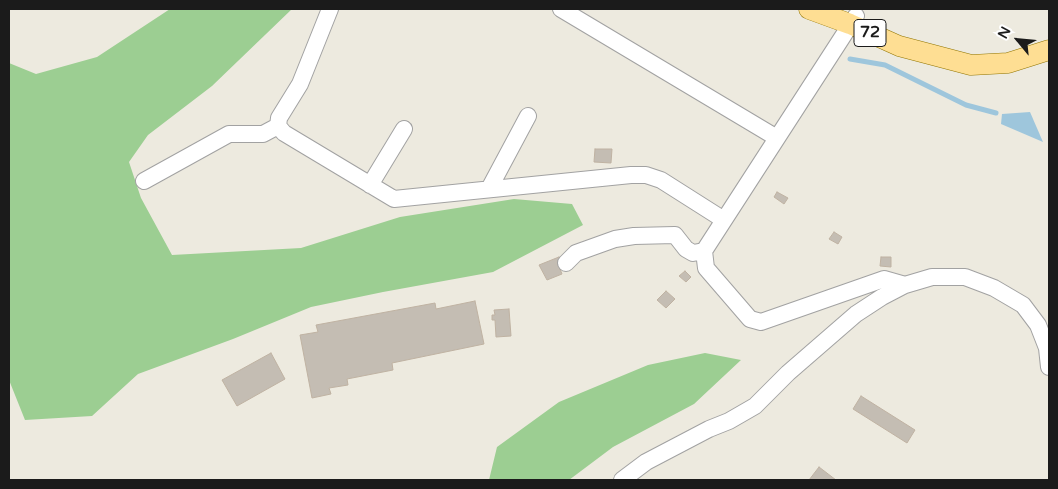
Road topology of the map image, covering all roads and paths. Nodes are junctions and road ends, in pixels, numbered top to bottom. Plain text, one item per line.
1 (330, 9) edge
2 (561, 9) edge
3 (809, 9) edge
4 (849, 16) edge
5 (1049, 50) edge
6 (528, 116) dead end
7 (278, 126) junction
8 (404, 129) dead end
9 (777, 138) junction
10 (144, 181) dead end
11 (370, 185) junction
12 (489, 189) junction
13 (724, 220) junction
14 (704, 251) junction
15 (566, 263) dead end
16 (906, 285) junction
17 (1049, 367) edge
18 (622, 480) edge

1 - 7 street
2 - 9 street
3 - 4 main road, 72
4 - 5 main road, 72
4 - 9 street
6 - 12 street
7 - 10 street
7 - 11 street
8 - 11 street
9 - 13 street
11 - 12 street
12 - 13 street
13 - 14 street
14 - 15 street
14 - 16 street
16 - 17 street
16 - 18 street

